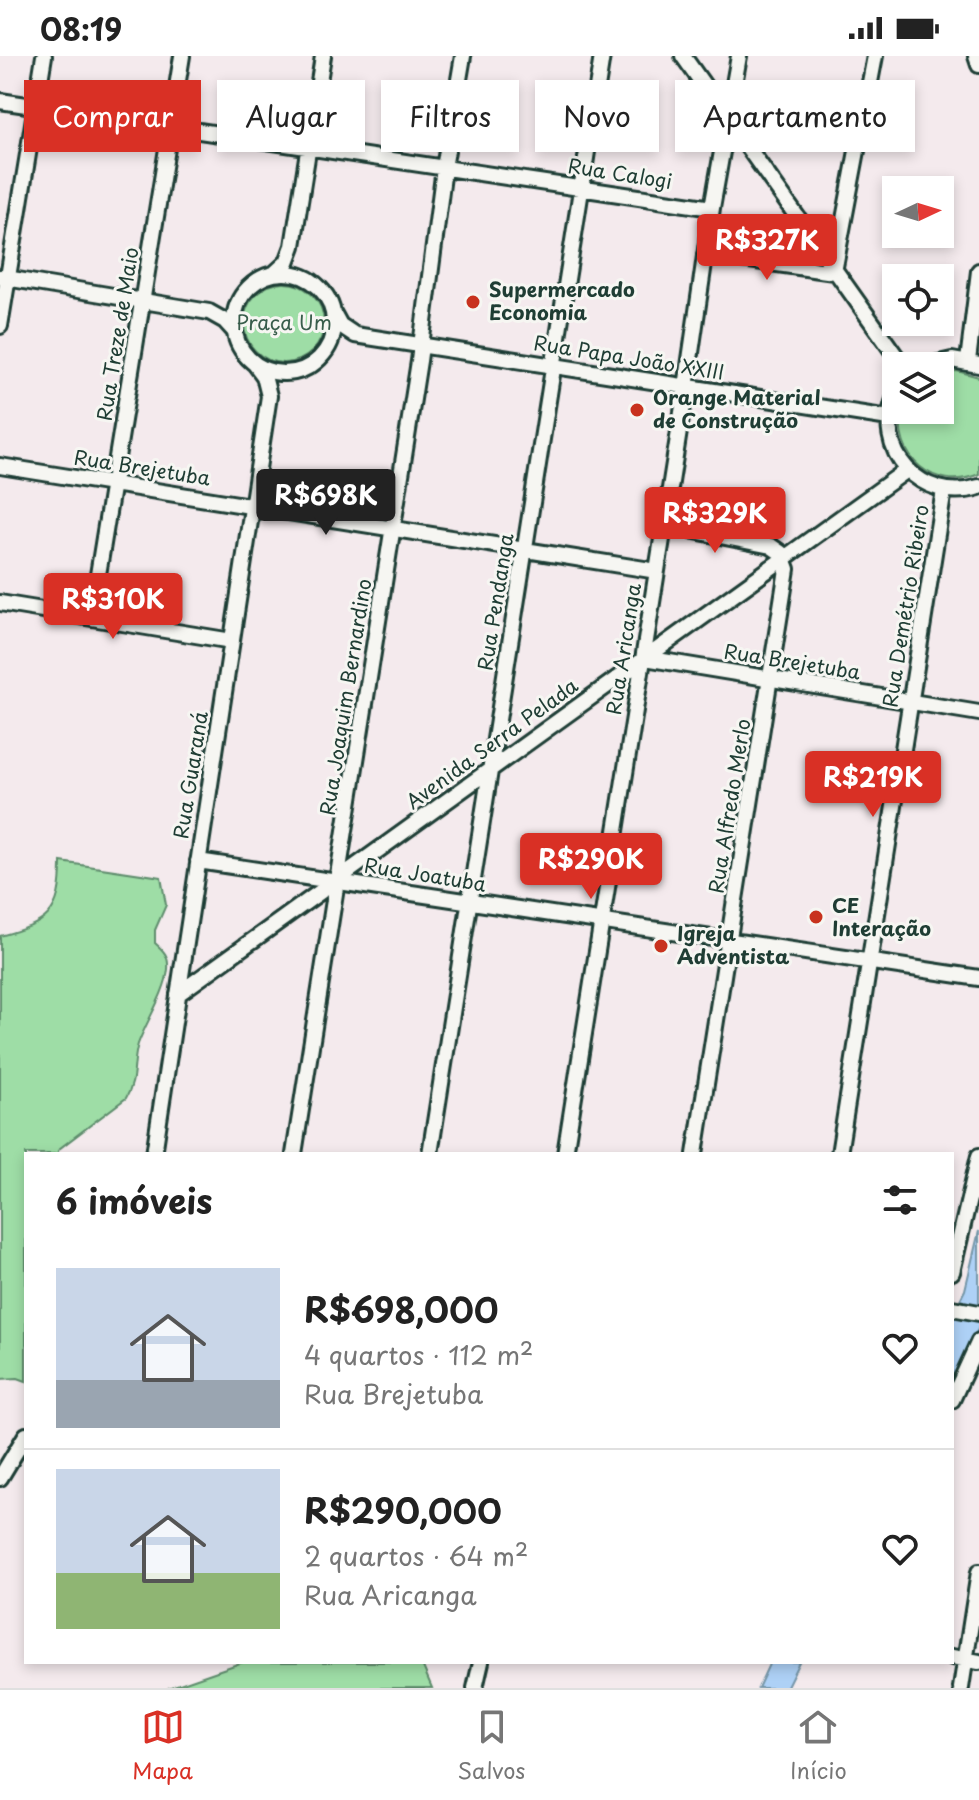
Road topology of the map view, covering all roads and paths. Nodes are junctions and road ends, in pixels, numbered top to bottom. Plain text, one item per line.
1 (44, 56) edge
2 (182, 56) edge
3 (323, 56) edge
4 (463, 56) edge
5 (602, 56) edge
6 (683, 56) edge
7 (739, 56) edge
8 (875, 56) edge
9 (976, 56) edge
10 (979, 65) edge
11 (40, 80) edge
12 (178, 80) edge
13 (319, 80) edge
14 (701, 80) edge
15 (735, 80) edge
16 (0, 101) edge
17 (24, 104) edge
18 (27, 152) edge
19 (167, 152) edge
20 (308, 152) edge
21 (341, 152) edge
22 (722, 152) edge
23 (752, 152) edge
24 (444, 168) junction
25 (581, 188) junction
26 (712, 208) junction
27 (293, 246) junction
28 (705, 254) junction
29 (979, 271) edge
30 (834, 272) junction
31 (275, 273) junction
32 (303, 276) junction
33 (4, 277) edge
34 (240, 299) junction
35 (145, 300) junction
36 (209, 312) junction
37 (334, 314) junction
38 (0, 326) edge
39 (235, 332) junction
40 (363, 336) junction
41 (421, 346) junction
42 (328, 347) junction
43 (893, 352) edge
44 (973, 363) edge
45 (255, 364) junction
46 (553, 366) junction
47 (299, 371) junction
48 (686, 387) junction
49 (268, 402) junction
50 (882, 417) edge
51 (890, 424) edge
52 (0, 466) edge
53 (907, 470) junction
54 (114, 483) junction
55 (979, 487) edge
56 (944, 490) junction
57 (252, 507) junction
58 (664, 525) junction
59 (393, 529) junction
60 (524, 550) junction
61 (784, 559) junction
62 (657, 571) junction
63 (0, 603) edge
64 (91, 618) junction
65 (232, 641) junction
66 (644, 659) junction
67 (770, 679) junction
68 (911, 702) junction
69 (979, 713) edge
70 (490, 770) junction
71 (198, 861) junction
72 (336, 882) junction
73 (469, 902) junction
74 (602, 922) junction
75 (729, 941) junction
76 (870, 962) junction
77 (979, 978) edge
78 (178, 994) junction
79 (154, 1152) edge
80 (294, 1152) edge
81 (430, 1152) edge
82 (565, 1152) edge
83 (695, 1152) edge
84 (839, 1152) edge
85 (979, 1156) edge
86 (954, 1263) edge
87 (954, 1308) edge
88 (979, 1313) edge
89 (979, 1341) edge
90 (954, 1396) edge
91 (24, 1438) edge
92 (0, 1478) edge
93 (979, 1572) edge
94 (966, 1659) edge
95 (481, 1664) edge
96 (475, 1688) edge
97 (961, 1688) edge

1 - 11 street
2 - 12 street, Rua Treze de Maio
3 - 13 street
4 - 24 street, Rua Joaquim Bernardino
5 - 25 street, Rua Pendanga
6 - 14 street
7 - 15 street, Rua Aricanga
8 - 30 street
9 - 10 street
16 - 17 street, Rua Calogi
18 - 33 street
19 - 35 street, Rua Treze de Maio
20 - 27 street
21 - 24 street, Rua Calogi
22 - 26 street, Rua Aricanga
23 - 30 street
24 - 25 street, Rua Calogi
24 - 41 street, Rua Joaquim Bernardino
25 - 26 street, Rua Calogi
25 - 46 street, Rua Pendanga
26 - 28 street, Rua Aricanga
27 - 31 street
27 - 32 street
28 - 30 street
28 - 48 street, Rua Aricanga
29 - 44 street
30 - 43 street
31 - 32 street
31 - 34 street
32 - 37 street
33 - 35 street
33 - 38 street
34 - 36 street
34 - 39 street
35 - 36 street
35 - 54 street, Rua Treze de Maio
36 - 39 street
37 - 40 street, Rua Papa João XXIII
37 - 42 street
39 - 45 street
40 - 41 street, Rua Papa João XXIII
40 - 42 street, Rua Papa João XXIII
41 - 46 street, Rua Papa João XXIII
41 - 59 street, Rua Joaquim Bernardino
42 - 47 street
45 - 47 street
45 - 49 street, Rua Guaraná
46 - 48 street, Rua Papa João XXIII
46 - 60 street, Rua Pendanga
47 - 49 street
48 - 50 street, Rua Papa João XXIII
48 - 58 street, Rua Aricanga
49 - 57 street, Rua Guaraná
51 - 53 street
52 - 54 street, Rua Brejetuba
53 - 56 street
53 - 61 street, Avenida Serra Pelada
54 - 57 street, Rua Brejetuba
54 - 64 street, Rua Treze de Maio
55 - 56 street
56 - 68 street, Rua Demétrio Ribeiro
57 - 59 street, Rua Brejetuba
57 - 65 street, Rua Guaraná
58 - 61 street
58 - 62 street, Rua Aricanga
59 - 60 street, Rua Brejetuba
59 - 72 street, Rua Joaquim Bernardino
60 - 62 street, Rua Brejetuba
60 - 70 street, Rua Pendanga
61 - 66 street, Avenida Serra Pelada
61 - 67 street, Rua Alfredo Merlo
62 - 66 street, Rua Aricanga
63 - 64 street
64 - 65 street
65 - 71 street, Rua Guaraná
66 - 67 street, Rua Brejetuba
66 - 70 street, Avenida Serra Pelada
66 - 74 street, Rua Aricanga
67 - 68 street, Rua Brejetuba
67 - 75 street, Rua Alfredo Merlo
68 - 69 street, Rua Brejetuba
68 - 76 street, Rua Demétrio Ribeiro
70 - 72 street, Avenida Serra Pelada
70 - 73 street, Rua Pendanga
71 - 72 street, Rua Joatuba
71 - 78 street, Rua Guaraná
72 - 73 street, Rua Joatuba
72 - 78 street, Avenida Serra Pelada
72 - 80 street, Rua Joaquim Bernardino
73 - 74 street, Rua Joatuba
73 - 81 street, Rua Pendanga
74 - 75 street, Rua Joatuba
74 - 82 street, Rua Aricanga
75 - 76 street, Rua Joatuba
75 - 83 street, Rua Alfredo Merlo
76 - 77 street, Rua Joatuba
76 - 84 street, Rua Demétrio Ribeiro
78 - 79 street, Rua Guaraná
85 - 86 street
87 - 88 street
89 - 90 street
91 - 92 street
93 - 94 street
94 - 97 street
95 - 96 street

